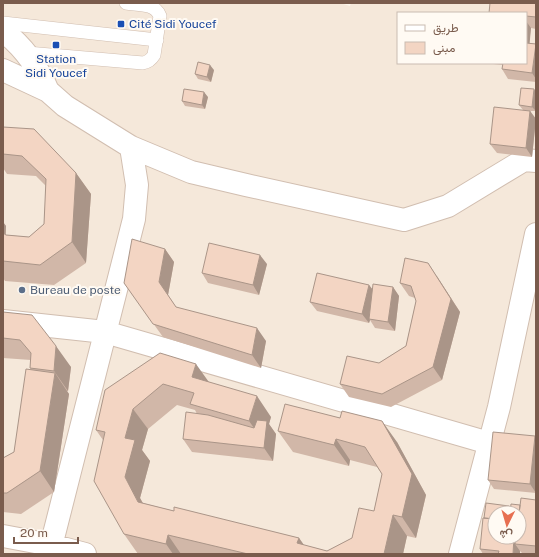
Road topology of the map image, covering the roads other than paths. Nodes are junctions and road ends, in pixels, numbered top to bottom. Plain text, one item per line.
1 (126, 3) edge
2 (3, 24) edge
3 (3, 32) edge
4 (157, 40) junction
5 (26, 53) junction
6 (3, 70) edge
7 (48, 91) junction
8 (131, 147) junction
9 (536, 162) edge
10 (536, 234) edge
11 (3, 321) edge
12 (527, 321) edge
13 (105, 332) junction
14 (489, 443) junction
15 (483, 465) junction
16 (506, 468) edge
17 (3, 536) edge
18 (50, 549) edge
19 (85, 554) edge
20 (460, 554) edge

1 - 4 lane
2 - 4 lane
3 - 5 street
4 - 5 lane
5 - 7 street
6 - 7 street
7 - 8 street
8 - 9 street
8 - 13 street
10 - 12 street
11 - 13 street
12 - 14 street
13 - 14 street
13 - 18 street
14 - 15 street
15 - 16 street
15 - 20 street
17 - 18 street
18 - 19 street

